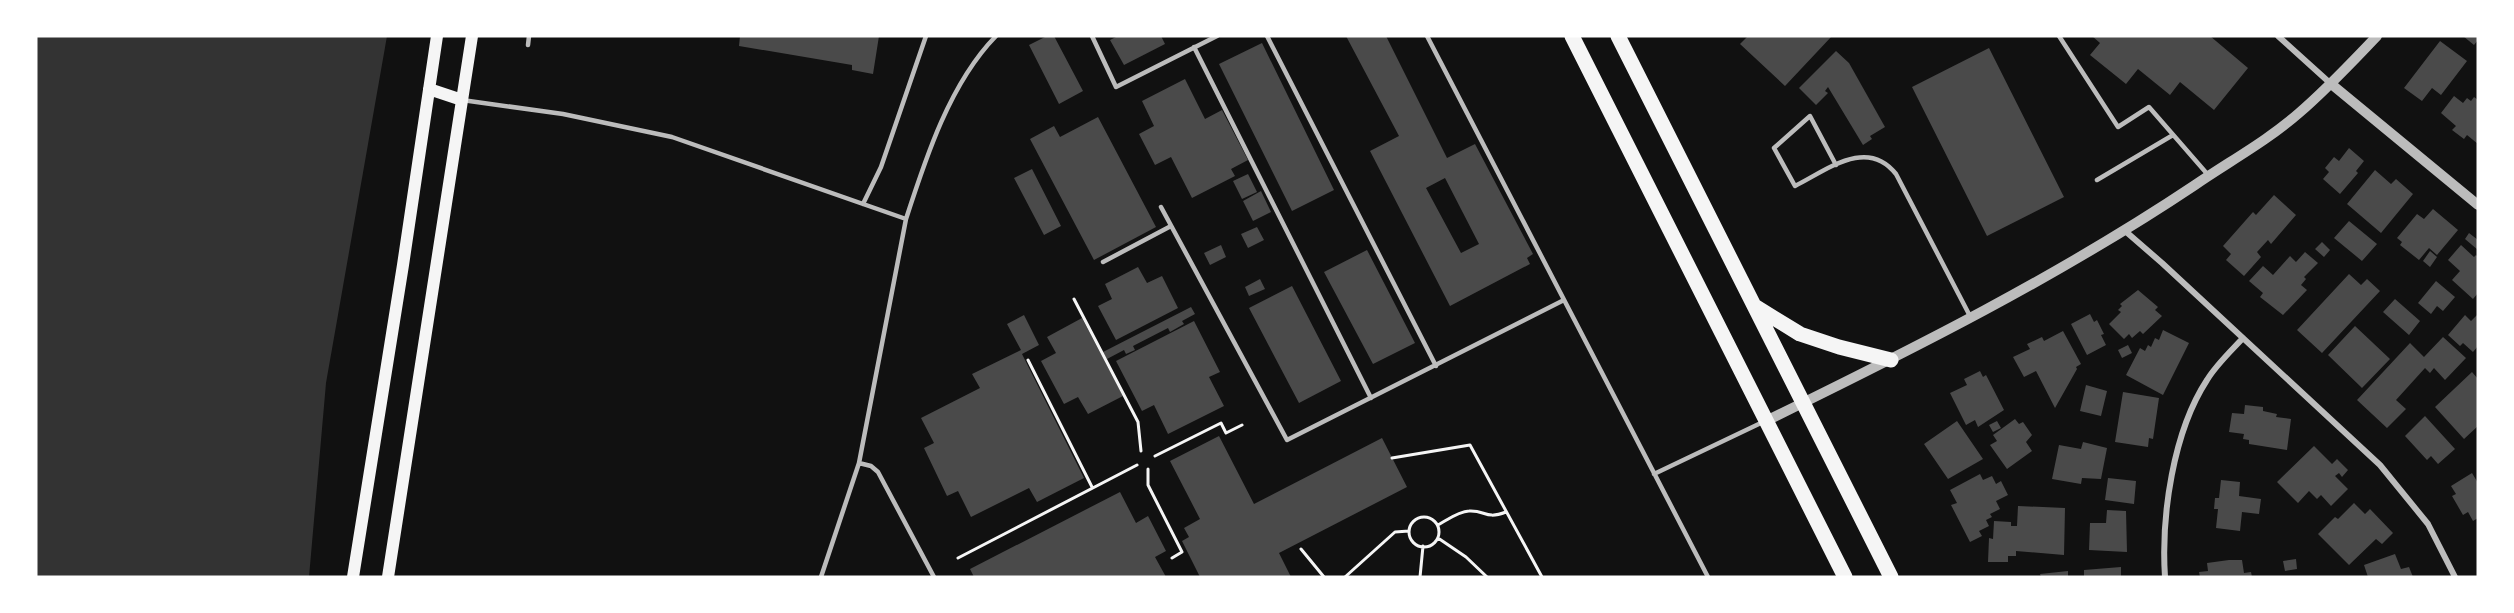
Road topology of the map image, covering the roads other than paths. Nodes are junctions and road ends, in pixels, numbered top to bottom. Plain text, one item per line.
1 (437, 36) edge
2 (472, 36) edge
3 (529, 36) edge
4 (926, 36) edge
5 (996, 36) edge
6 (1092, 36) edge
7 (1217, 36) edge
8 (1267, 36) edge
9 (1427, 36) edge
10 (1572, 36) edge
11 (1618, 36) edge
12 (2059, 36) edge
13 (2278, 36) edge
14 (2373, 37) edge
15 (528, 45) dead end
16 (1194, 47) junction
17 (2330, 83) junction
18 (429, 89) junction
19 (462, 100) junction
20 (2173, 135) junction
21 (1836, 165) junction
22 (2209, 176) junction
23 (2097, 180) dead end
24 (863, 204) junction
25 (2478, 205) edge
26 (1161, 207) dead end
27 (906, 219) junction
28 (1171, 226) junction
29 (2124, 230) junction
30 (1103, 262) dead end
31 (1564, 300) junction
32 (1756, 307) junction
33 (1971, 318) junction
34 (2243, 338) junction
35 (1891, 360) junction
36 (1436, 366) junction
37 (1371, 398) junction
38 (1804, 402) junction
39 (1766, 421) junction
40 (859, 463) junction
41 (1654, 474) junction
42 (353, 577) edge
43 (388, 577) edge
44 (821, 577) edge
45 (934, 577) edge
46 (1708, 577) edge
47 (1845, 577) edge
48 (1891, 577) edge
49 (2165, 577) edge
50 (2455, 577) edge

1 - 18 main road
2 - 19 main road
3 - 15 lane
4 - 24 lane
5 - 27 lane
6 - 16 lane
7 - 16 lane
8 - 36 lane
9 - 31 lane
10 - 39 main road
11 - 32 main road
12 - 20 lane
13 - 17 street
14 - 17 street
16 - 37 lane
17 - 22 street
17 - 25 street
18 - 19 main road
18 - 42 main road
19 - 24 lane
19 - 43 main road
20 - 22 lane
20 - 23 lane
21 - 21 lane
21 - 33 lane
22 - 29 street
24 - 27 lane
26 - 28 lane
27 - 40 lane
28 - 30 lane
28 - 37 lane
29 - 33 street
29 - 34 street
31 - 36 lane
31 - 41 lane
32 - 35 main road
32 - 38 main road
33 - 35 street
34 - 49 street
34 - 50 street
35 - 38 street
36 - 37 lane
38 - 39 street
38 - 48 main road
39 - 41 lane
39 - 47 main road
40 - 44 lane
40 - 45 lane
41 - 46 lane

